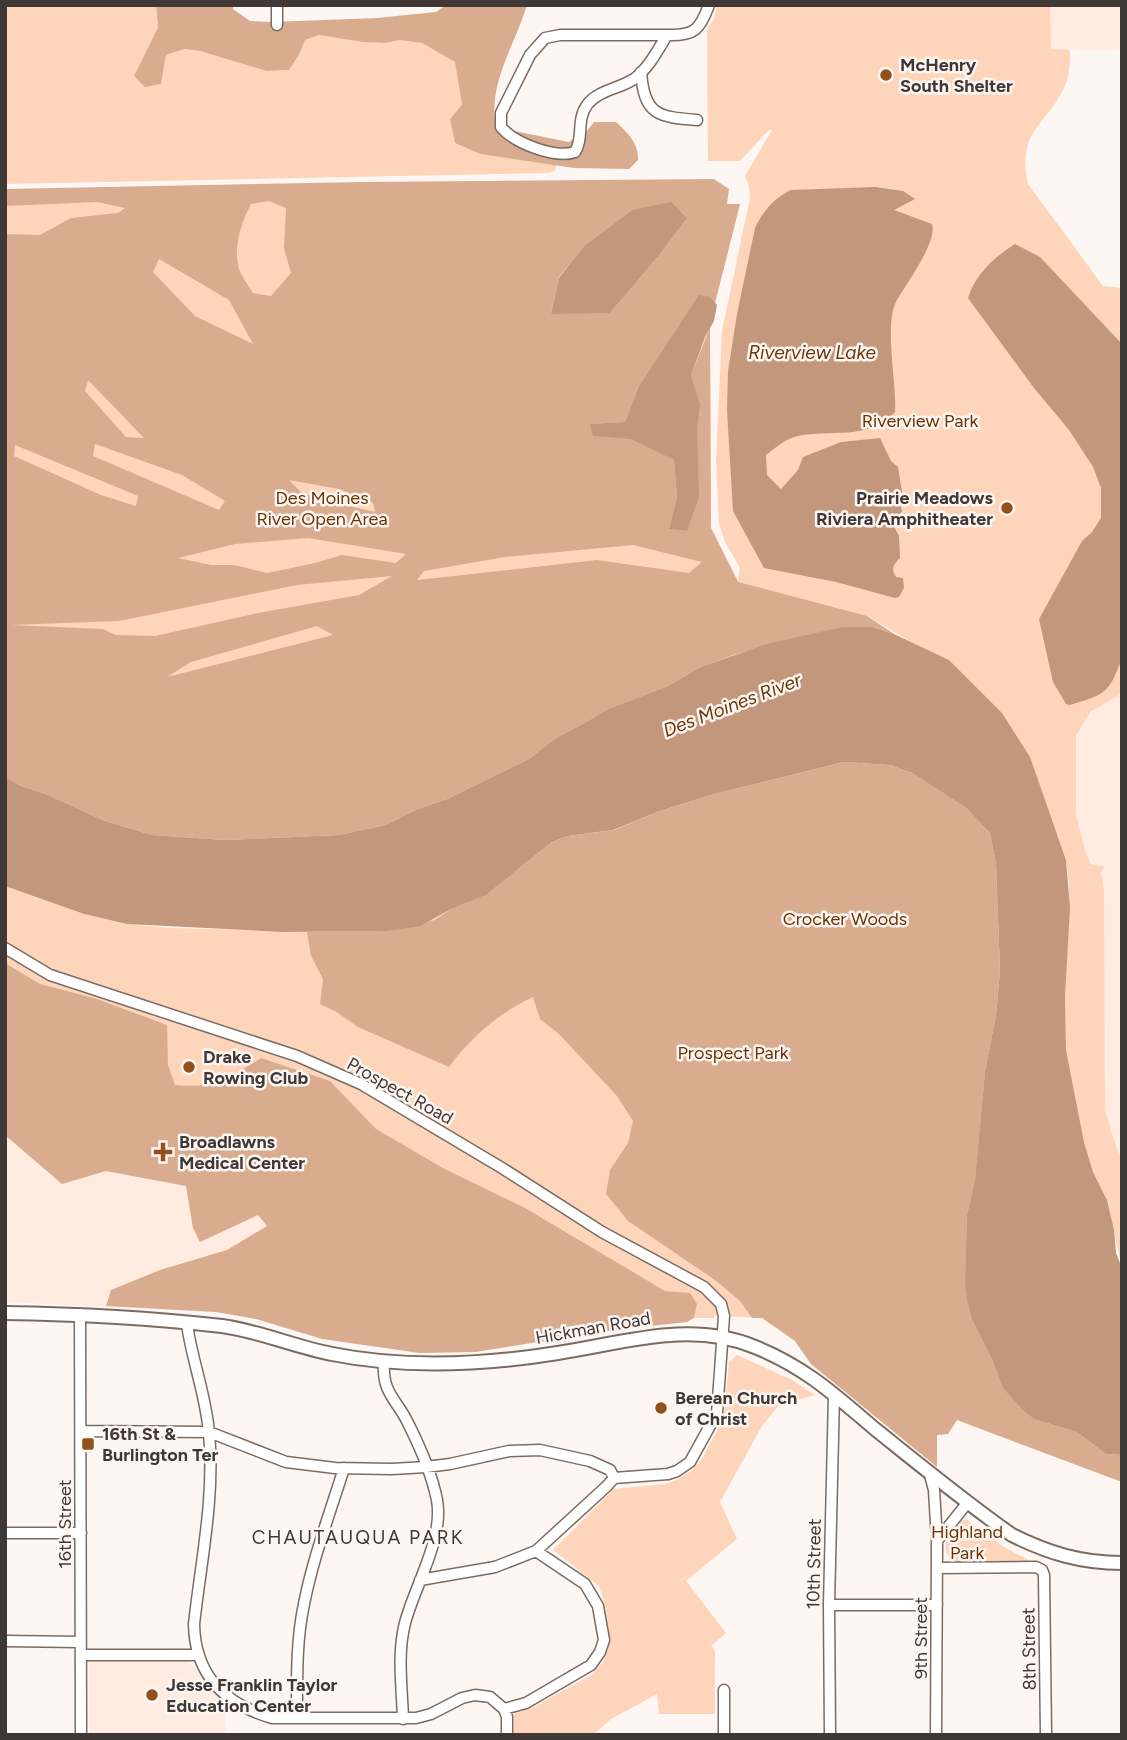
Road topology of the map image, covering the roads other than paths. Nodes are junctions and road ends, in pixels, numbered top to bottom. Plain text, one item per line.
1 (277, 5) edge
2 (709, 5) edge
3 (277, 25) dead end
4 (667, 35) junction
5 (641, 72) junction
6 (696, 120) dead end
7 (5, 948) edge
8 (5, 1313) edge
9 (80, 1314) junction
10 (187, 1324) junction
11 (722, 1337) junction
12 (384, 1363) junction
13 (834, 1395) junction
14 (81, 1431) junction
15 (209, 1432) junction
16 (426, 1467) junction
17 (344, 1468) junction
18 (928, 1471) junction
19 (614, 1478) junction
20 (968, 1502) junction
21 (5, 1533) edge
22 (81, 1533) junction
23 (937, 1541) junction
24 (536, 1551) junction
25 (1122, 1563) edge
26 (937, 1568) junction
27 (420, 1580) junction
28 (829, 1605) junction
29 (937, 1605) junction
30 (5, 1641) edge
31 (80, 1642) junction
32 (80, 1655) junction
33 (198, 1655) junction
34 (724, 1690) dead end
35 (504, 1709) junction
36 (297, 1718) junction
37 (403, 1719) junction
38 (81, 1735) edge
39 (507, 1735) edge
40 (724, 1735) edge
41 (830, 1735) edge
42 (936, 1735) edge
43 (1046, 1735) edge

1 - 3 street
2 - 4 street
4 - 5 street
4 - 5 street
5 - 6 street
7 - 11 street, Prospect Road
8 - 9 main road, Hickman Road
9 - 10 main road, Hickman Road
9 - 14 street, 16th Street
10 - 12 main road, Hickman Road
10 - 15 street
11 - 12 main road, Hickman Road
11 - 13 main road, Hickman Road
11 - 19 street, Prospect Road
12 - 16 street
13 - 18 main road, Hickman Road
13 - 28 street, 10th Street
14 - 15 street
14 - 22 street, 16th Street
15 - 17 street
15 - 33 street
16 - 17 street
16 - 19 street
16 - 27 street
17 - 36 street
18 - 20 main road, Hickman Road
18 - 23 street, 9th Street
19 - 24 street
20 - 23 street
20 - 25 main road, Hickman Road
21 - 22 street
22 - 31 street, 16th Street
23 - 26 street, 9th Street
24 - 27 street
24 - 35 street
26 - 29 street, 9th Street
26 - 43 street, 8th Street
27 - 37 street
28 - 29 street
28 - 41 street, 10th Street
29 - 42 street, 9th Street
30 - 31 street
31 - 32 street, 16th Street
32 - 33 street
32 - 38 street, 16th Street
33 - 36 street
34 - 40 street
35 - 37 street
35 - 39 street
36 - 37 street

